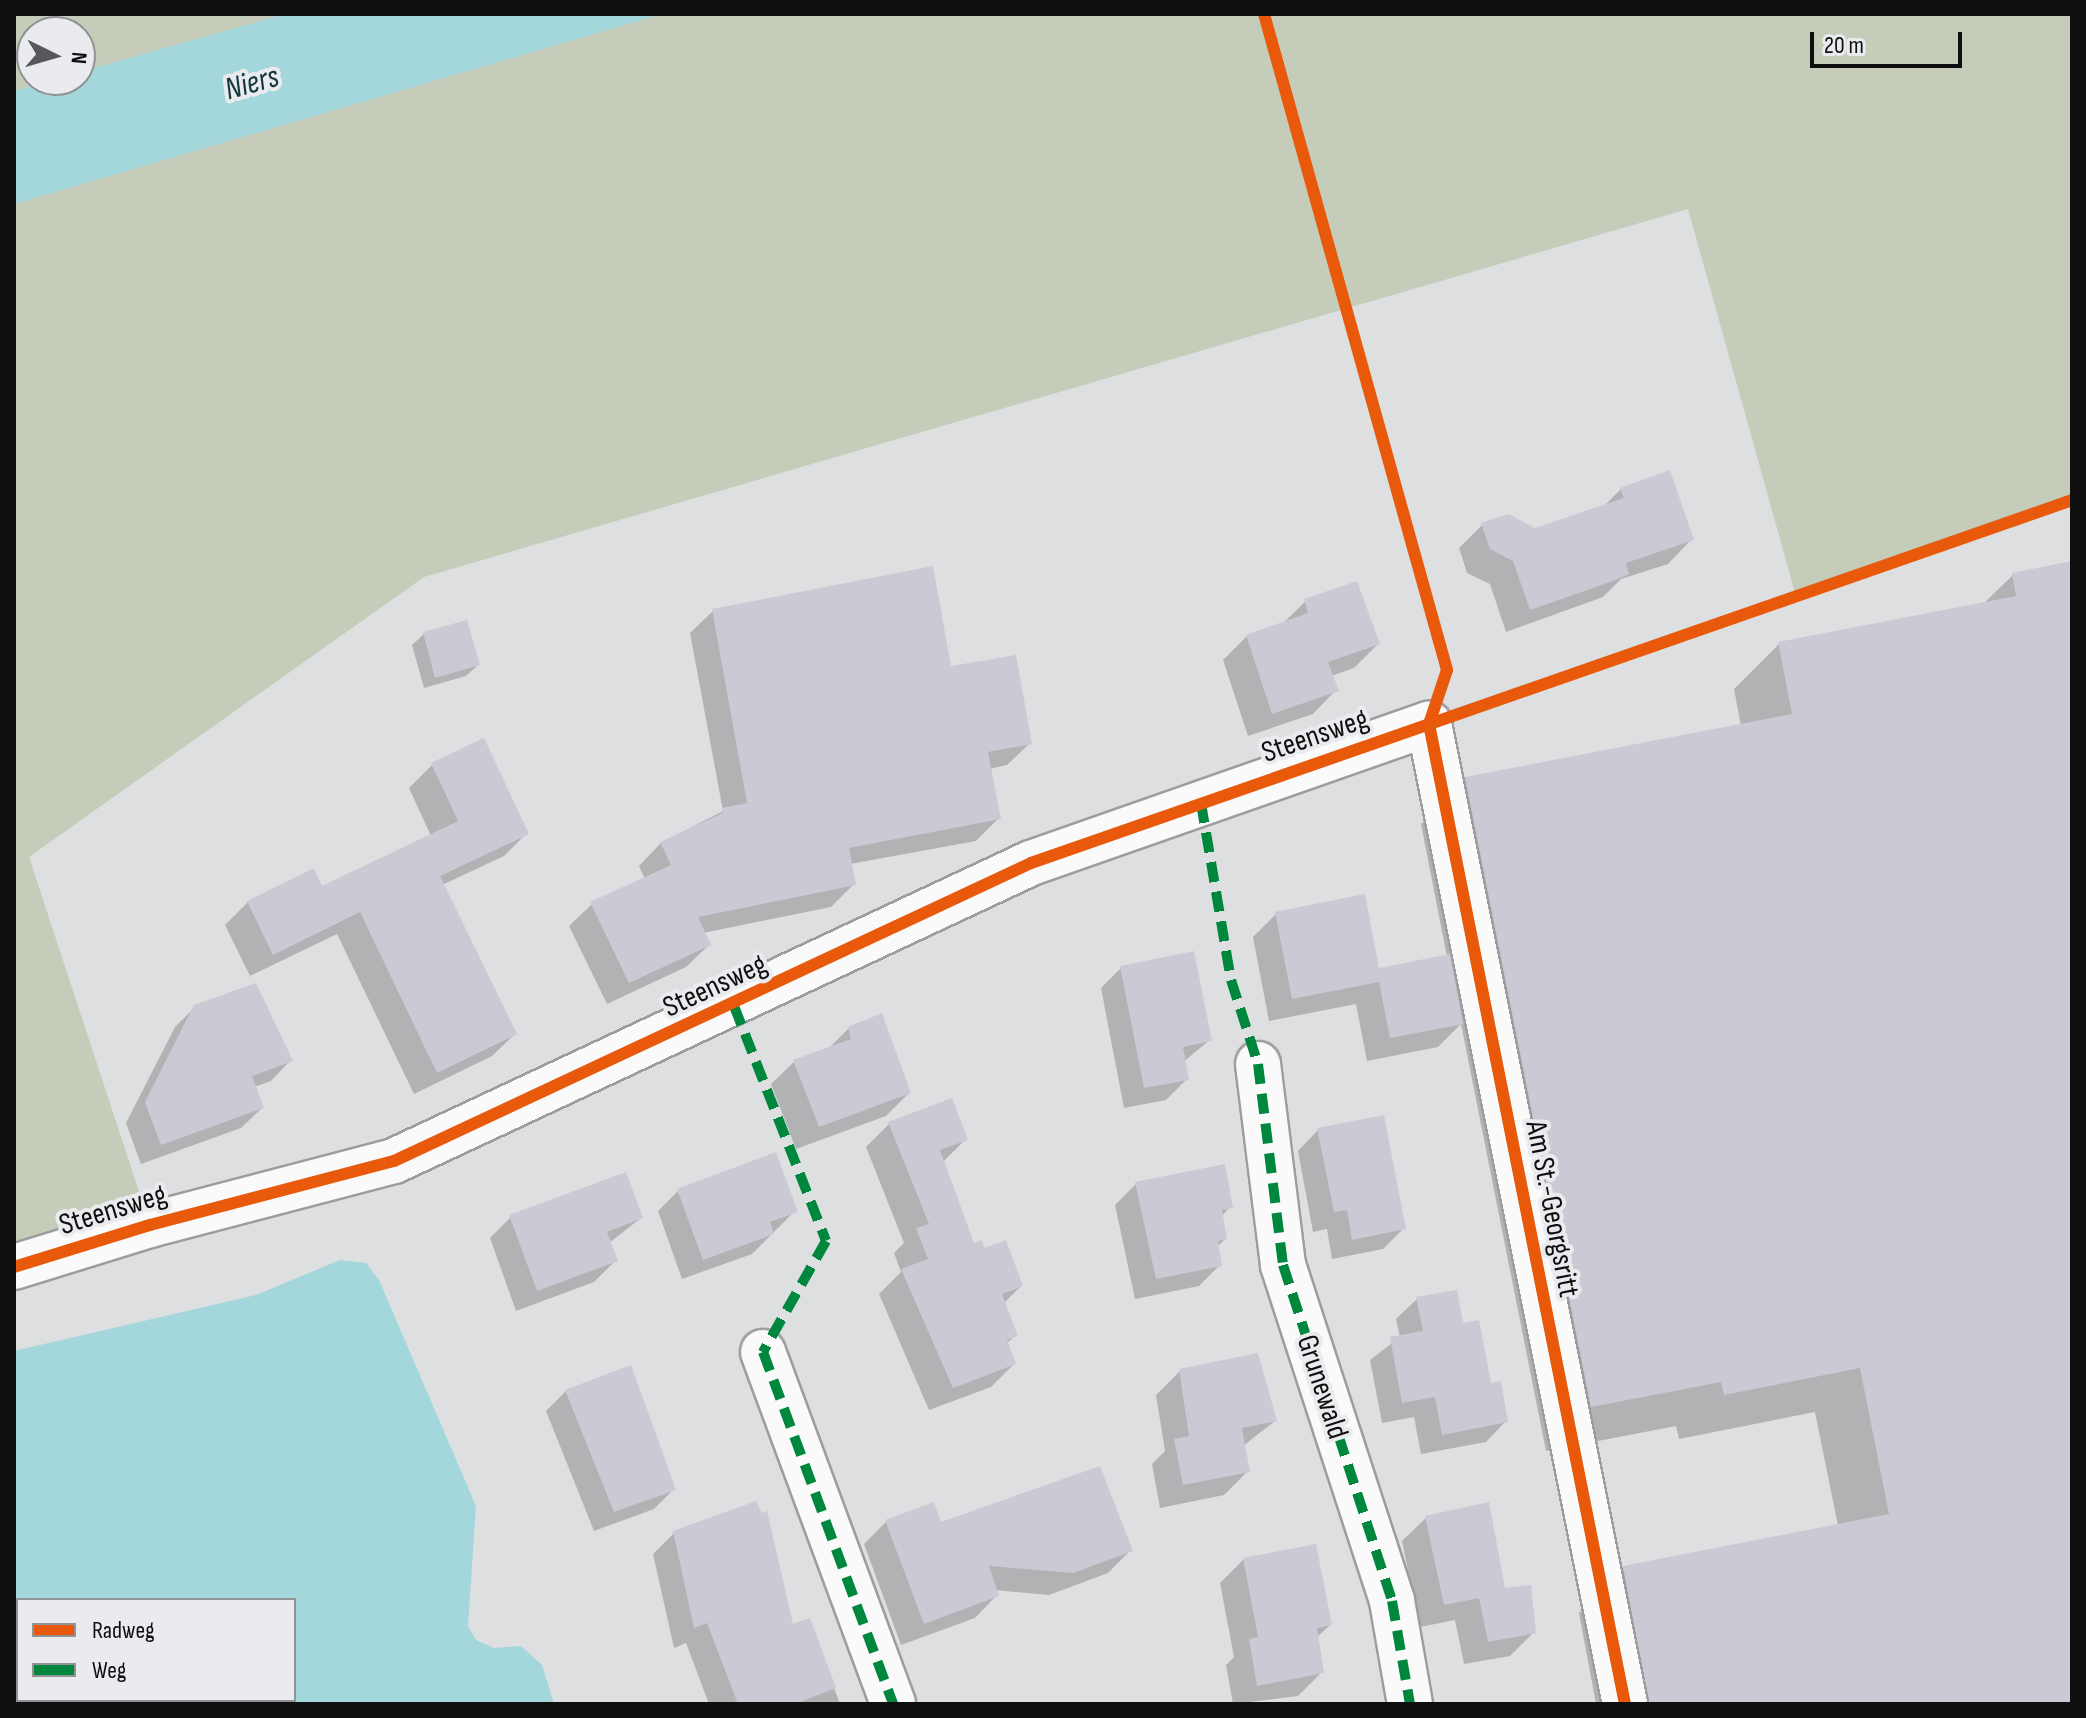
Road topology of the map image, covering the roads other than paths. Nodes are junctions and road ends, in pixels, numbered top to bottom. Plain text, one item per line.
1 (1429, 724) joint
2 (1258, 1064) dead end
3 (14, 1267) edge
4 (763, 1352) dead end
5 (893, 1704) edge
6 (1410, 1704) edge
7 (1625, 1704) edge

1 - 3 street, Steensweg
1 - 7 street, Am St.-Georgsritt
2 - 6 street, Grunewald
4 - 5 street

